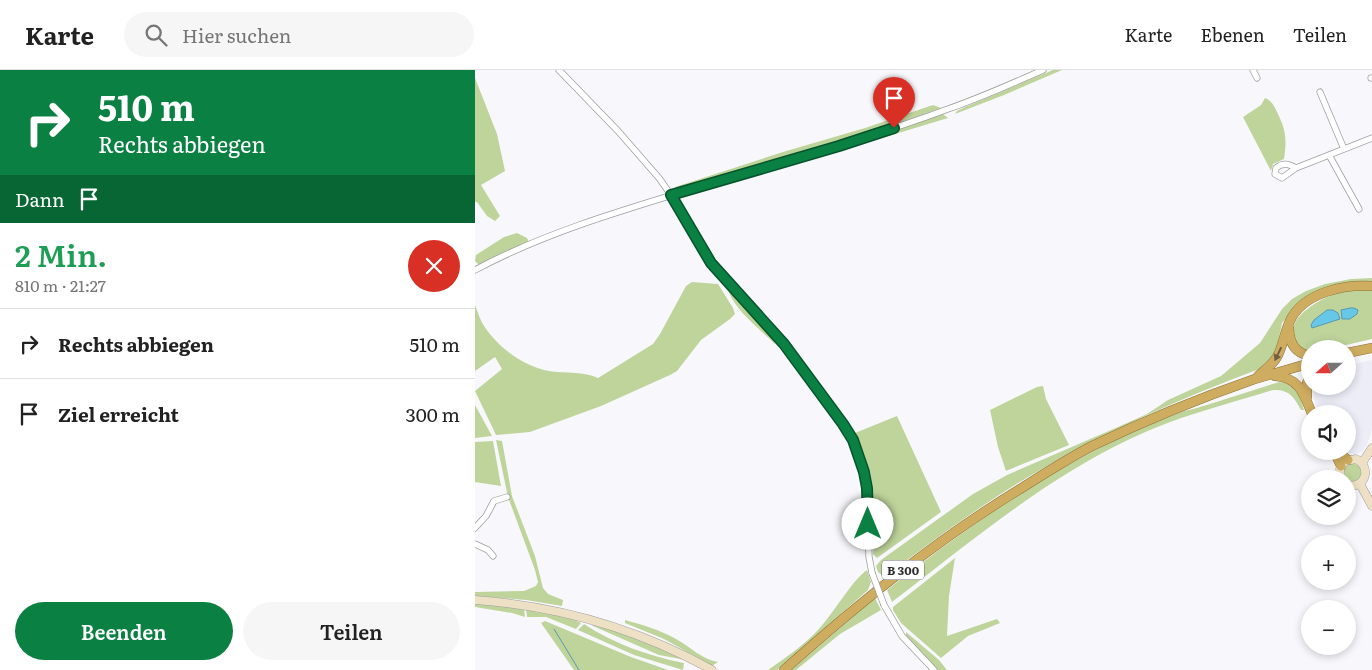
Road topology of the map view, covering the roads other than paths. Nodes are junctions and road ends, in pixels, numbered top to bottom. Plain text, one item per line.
1 (559, 70) edge
2 (1043, 70) edge
3 (1253, 70) edge
4 (1257, 78) dead end
5 (1320, 92) dead end
6 (1372, 138) edge
7 (1344, 149) junction
8 (1329, 155) junction
9 (1297, 168) dead end
10 (671, 195) junction
11 (1359, 209) dead end
12 (475, 270) edge
13 (1372, 286) edge
14 (1290, 320) junction
15 (1372, 348) edge
16 (1356, 351) edge
17 (1301, 353) edge
18 (1301, 366) edge
19 (1267, 376) junction
20 (1254, 380) junction
21 (1308, 395) edge
22 (1308, 402) junction
23 (1309, 405) edge
24 (1372, 448) edge
25 (1342, 460) edge
26 (1344, 463) junction
27 (1362, 463) junction
28 (1340, 470) edge
29 (1360, 484) junction
30 (1356, 485) edge
31 (507, 497) dead end
32 (1372, 506) edge
33 (475, 528) edge
34 (475, 544) edge
35 (493, 556) dead end
36 (475, 600) edge
37 (712, 670) edge
38 (784, 670) edge
39 (934, 670) edge

1 - 10 street
2 - 10 street
3 - 4 street
5 - 7 street
6 - 7 street
7 - 8 street
8 - 9 street
8 - 11 street
10 - 12 street
10 - 39 street, bridge
13 - 14 highway
14 - 17 highway
14 -> 20 highway
15 - 16 highway
18 - 19 highway, B 300
19 - 20 highway, B 300
19 - 22 highway
20 - 38 highway, B 300
21 - 22 highway
22 - 23 highway
24 - 27 main road
25 - 26 highway
26 - 27 main road
26 - 28 main road
27 - 29 main road
29 - 30 main road
29 - 32 main road
31 - 33 street
34 - 35 street
36 - 37 main road

